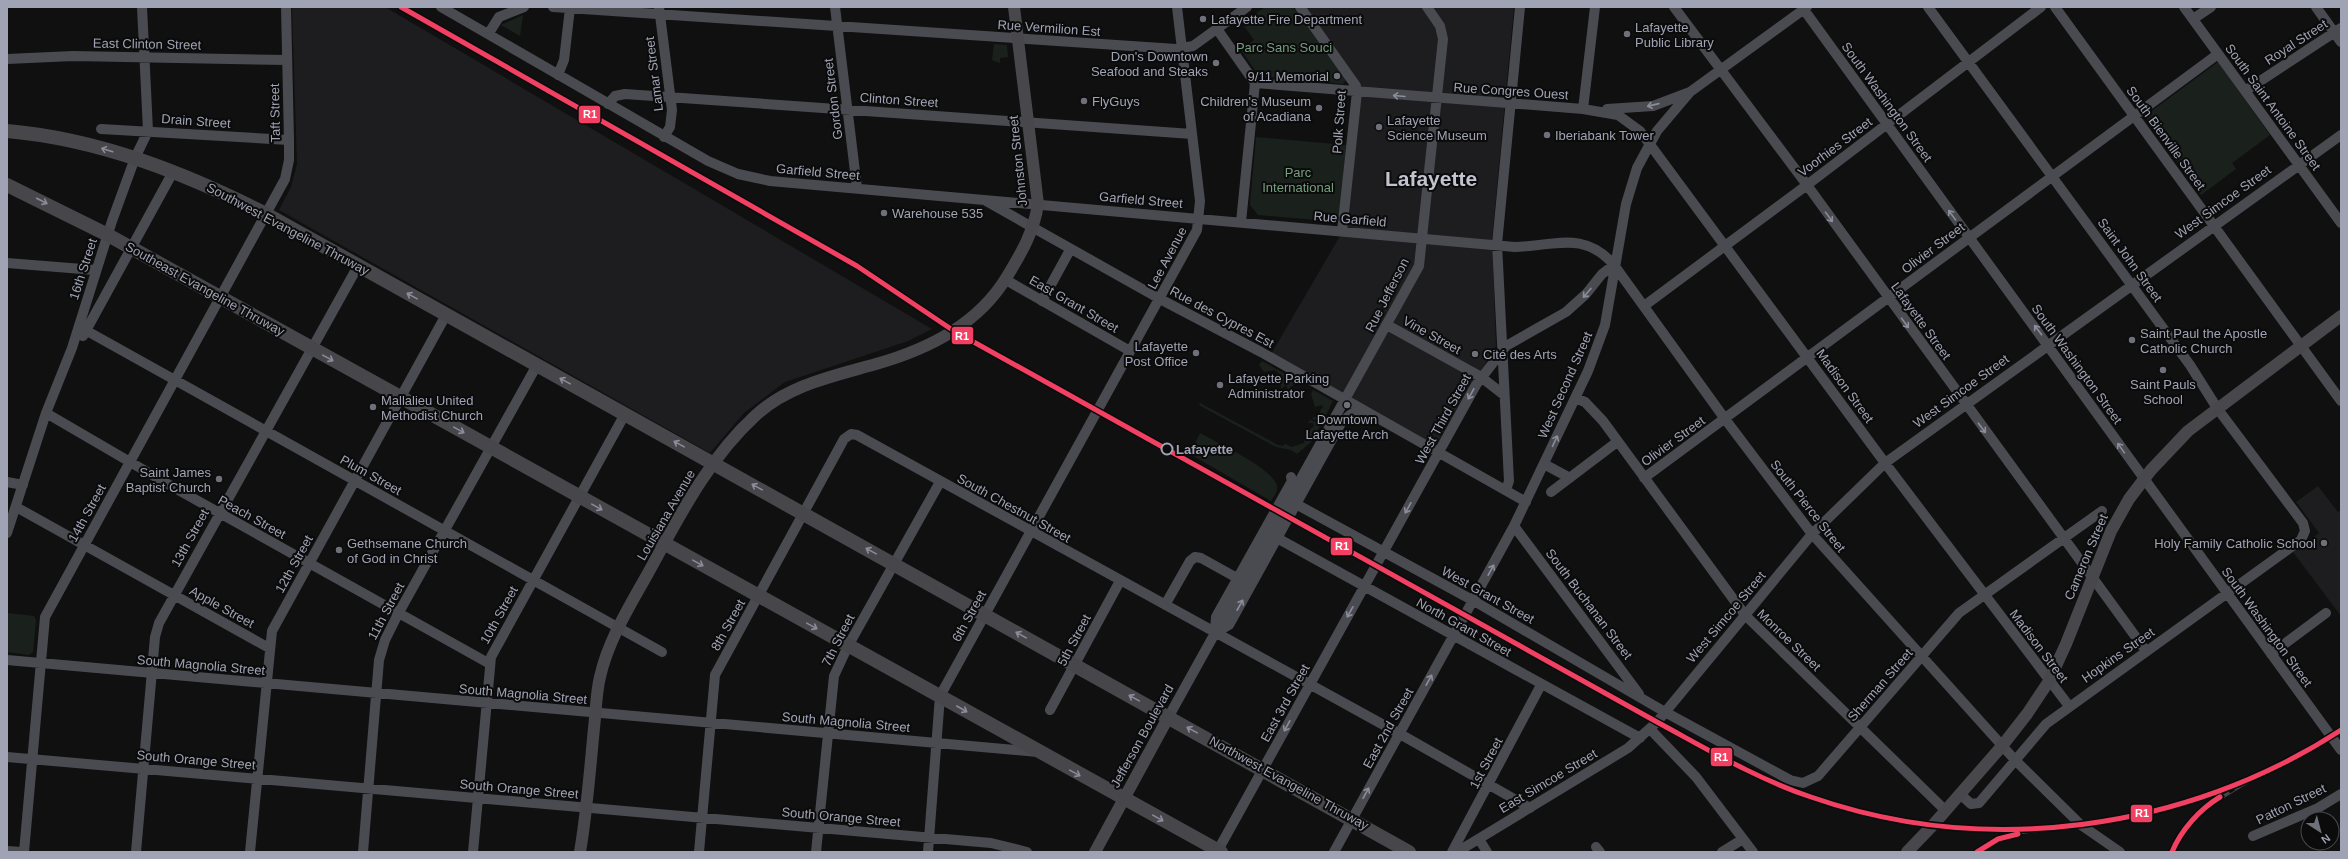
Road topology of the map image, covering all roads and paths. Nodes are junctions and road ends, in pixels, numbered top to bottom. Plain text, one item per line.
1 (142, 7) edge
2 (286, 7) edge
3 (441, 7) edge
4 (524, 7) edge
5 (553, 7) edge
6 (835, 7) edge
7 (1014, 7) edge
8 (1177, 7) edge
9 (1247, 7) edge
10 (1300, 7) edge
11 (1427, 7) edge
12 (1520, 7) edge
13 (1595, 7) edge
14 (1674, 7) edge
15 (1928, 7) edge
16 (2041, 7) edge
17 (2055, 7) edge
18 (2184, 7) edge
19 (2212, 7) edge
20 (2316, 7) edge
21 (570, 8) junction
22 (1805, 8) edge
23 (659, 11) edge
24 (499, 17) junction
25 (2193, 19) junction
26 (473, 24) junction
27 (837, 26) junction
28 (1217, 29) junction
29 (2338, 30) edge
30 (489, 34) junction
31 (1017, 38) junction
32 (2341, 42) edge
33 (1182, 49) junction
34 (2218, 54) junction
35 (144, 57) junction
36 (7, 58) edge
37 (287, 60) junction
38 (1969, 63) junction
39 (1720, 70) junction
40 (558, 75) junction
41 (1255, 83) junction
42 (2245, 91) junction
43 (1357, 92) junction
44 (1690, 92) junction
45 (670, 98) junction
46 (1437, 99) junction
47 (608, 104) junction
48 (1510, 104) junction
49 (1583, 109) junction
50 (847, 110) junction
51 (2133, 117) junction
52 (1028, 122) junction
53 (1887, 124) junction
54 (101, 129) dead end
55 (7, 131) edge
56 (148, 131) junction
57 (1192, 134) junction
58 (2341, 135) edge
59 (664, 137) junction
60 (289, 140) junction
61 (1650, 143) junction
62 (135, 158) junction
63 (2298, 164) junction
64 (173, 172) junction
65 (2052, 176) junction
66 (7, 185) edge
67 (1807, 185) junction
68 (857, 188) junction
69 (982, 199) junction
70 (1038, 204) junction
71 (266, 214) junction
72 (1200, 219) junction
73 (1241, 222) junction
74 (2341, 223) edge
75 (2213, 225) junction
76 (1033, 228) junction
77 (1342, 231) junction
78 (108, 235) junction
79 (1969, 237) junction
80 (1423, 239) junction
81 (1497, 244) junction
82 (1725, 246) junction
83 (131, 248) junction
84 (1070, 250) junction
85 (7, 263) edge
86 (358, 266) junction
87 (1614, 266) junction
88 (95, 270) junction
89 (1006, 280) junction
90 (2131, 284) junction
91 (221, 298) junction
92 (1888, 298) junction
93 (1160, 299) junction
94 (1042, 301) junction
95 (1644, 306) junction
96 (446, 315) junction
97 (2341, 316) edge
98 (1387, 325) junction
99 (87, 331) junction
100 (954, 331) joint
101 (2048, 344) junction
102 (2301, 346) junction
103 (72, 348) junction
104 (311, 348) junction
105 (1130, 351) junction
106 (1501, 351) junction
107 (1808, 358) junction
108 (537, 365) junction
109 (1481, 378) junction
110 (175, 382) junction
111 (1504, 395) junction
112 (401, 398) junction
113 (1575, 398) junction
114 (1346, 400) junction
115 (2341, 401) edge
116 (1965, 404) junction
117 (2218, 408) junction
118 (1361, 409) junction
119 (1098, 411) joint
120 (46, 413) junction
121 (625, 414) junction
122 (1725, 419) junction
123 (265, 431) junction
124 (850, 434) joint
125 (1618, 442) junction
126 (490, 448) junction
127 (1438, 453) junction
128 (130, 462) junction
129 (1885, 463) junction
130 (713, 464) junction
131 (1544, 464) junction
132 (1291, 477) dead end
133 (1570, 478) junction
134 (1644, 478) junction
135 (2144, 480) junction
136 (355, 481) junction
137 (7, 482) edge
138 (940, 482) junction
139 (23, 484) junction
140 (1506, 490) junction
141 (1551, 492) dead end
142 (579, 497) junction
143 (1526, 502) junction
144 (1296, 504) junction
145 (16, 507) junction
146 (2102, 511) dead end
147 (804, 513) junction
148 (219, 514) junction
149 (1514, 526) junction
150 (444, 531) junction
151 (2305, 531) joint
152 (1031, 532) junction
153 (7, 533) edge
154 (1812, 534) junction
155 (1277, 538) junction
156 (2064, 538) junction
157 (664, 544) junction
158 (84, 545) junction
159 (1384, 552) junction
160 (309, 564) junction
161 (894, 564) junction
162 (1376, 566) joint
163 (2092, 576) junction
164 (1237, 578) junction
165 (533, 581) junction
166 (1120, 581) junction
167 (1364, 587) junction
168 (2226, 593) junction
169 (174, 595) junction
170 (1983, 595) junction
171 (758, 596) junction
172 (1474, 601) junction
173 (1165, 606) junction
174 (2326, 613) dead end
175 (398, 614) junction
176 (984, 614) junction
177 (1745, 615) junction
178 (1465, 616) joint
179 (619, 627) junction
180 (1215, 633) junction
181 (1454, 636) junction
182 (848, 646) junction
183 (269, 648) junction
184 (2146, 651) junction
185 (662, 652) dead end
186 (2270, 654) junction
187 (1921, 657) junction
188 (7, 660) edge
189 (40, 663) junction
190 (490, 664) junction
191 (1075, 665) junction
192 (151, 674) junction
193 (2049, 681) junction
194 (266, 684) junction
195 (1541, 685) junction
196 (1309, 686) junction
197 (376, 693) junction
198 (940, 696) junction
199 (1642, 698) junction
200 (485, 703) junction
201 (2069, 706) junction
202 (1050, 710) dead end
203 (1665, 712) junction
204 (596, 713) junction
205 (1168, 716) junction
206 (710, 723) junction
207 (1860, 727) junction
208 (1650, 729) junction
209 (828, 734) junction
210 (1400, 734) junction
211 (1640, 738) junction
212 (937, 744) junction
213 (2002, 746) junction
214 (2341, 750) edge
215 (1038, 752) junction
216 (7, 757) edge
217 (31, 759) junction
218 (2015, 760) junction
219 (143, 768) junction
220 (1263, 769) junction
221 (258, 778) junction
222 (1490, 785) junction
223 (368, 789) junction
224 (1960, 794) junction
225 (2341, 794) edge
226 (478, 798) junction
227 (1123, 800) junction
228 (587, 807) junction
229 (1530, 808) junction
230 (1946, 810) junction
231 (702, 818) junction
232 (1353, 819) junction
233 (817, 828) junction
234 (2253, 836) dead end
235 (929, 838) junction
236 (1479, 839) junction
237 (1743, 839) junction
238 (7, 851) edge
239 (23, 852) edge
240 (136, 852) edge
241 (250, 852) edge
242 (363, 852) edge
243 (473, 852) edge
244 (580, 852) edge
245 (699, 852) edge
246 (816, 852) edge
247 (928, 852) edge
248 (1027, 852) edge
249 (1095, 852) edge
250 (1218, 852) edge
251 (1334, 852) edge
252 (1409, 852) edge
253 (1452, 852) edge
254 (1457, 852) edge
255 (1487, 852) edge
256 (1722, 852) edge
257 (1753, 852) edge
258 (1907, 852) edge
259 (2120, 852) edge

1 - 35 street, 16th Street
2 - 37 street, Taft Street
3 - 26 street, Garfield Street
4 - 24 street
5 - 21 street, Rue Vermilion Est
6 - 27 street, Gordon Street
7 - 31 main road, Johnston Street
8 - 33 street, Lee Avenue
9 - 28 street, Rue Vermilion Est
10 - 43 street, Polk Street
11 - 46 street, Rue Jefferson
12 - 48 street
13 - 49 street
14 - 39 street, Lafayette Street
15 - 38 street, Saint John Street
16 - 38 street, Voorhies Street
17 - 51 street, South Bienville Street
18 - 25 street, South Saint Antoine Street
19 - 25 street
20 - 29 street
21 - 23 street, Rue Vermilion Est
21 - 40 street
22 - 39 street
22 - 53 street, South Washington Street
23 - 27 street, Rue Vermilion Est
23 - 45 street, Lamar Street
24 - 26 street
24 - 30 street
25 - 34 street, South Saint Antoine Street
26 - 30 street, Garfield Street
27 - 31 street, Rue Vermilion Est
27 - 50 street, Gordon Street
28 - 33 street, Rue Vermilion Est
28 - 41 street
29 - 32 street
29 - 42 street, Royal Street
30 - 40 street, Garfield Street
31 - 33 street, Rue Vermilion Est
31 - 52 main road, Johnston Street
33 - 57 street, Lee Avenue
34 - 42 street, South Saint Antoine Street
34 - 51 street, Olivier Street
35 - 36 street, East Clinton Street
35 - 37 street, East Clinton Street
35 - 56 street, 16th Street
37 - 60 street, Taft Street
38 - 53 street, Voorhies Street
38 - 65 street, Saint John Street
39 - 44 street
39 - 67 street, Lafayette Street
40 - 47 street, Garfield Street
41 - 43 street, Rue Congres Ouest
41 - 73 street
42 - 63 street, South Saint Antoine Street
46 -> 43 street, Rue Congres Ouest
43 - 77 street, Polk Street
44 -> 49 street
44 - 61 street, West Second Street
45 - 47 street, Clinton Street
45 - 50 street, Clinton Street
45 - 59 street, Lamar Street
46 - 48 street, Rue Congres Ouest
46 - 80 street, Rue Jefferson
47 - 59 street, Garfield Street
48 - 49 street, Rue Congres Ouest
48 - 81 street
49 - 61 street, Madison Street
50 - 52 street, Clinton Street
50 - 68 street, Gordon Street
51 - 65 street, Olivier Street
51 - 75 street, South Bienville Street
52 - 57 street, Clinton Street
52 - 70 main road, Johnston Street
53 - 67 street, Voorhies Street
79 -> 53 street, South Washington Street
54 - 56 street, Drain Street
62 -> 55 highway, Southwest Evangeline Thruway
56 - 60 street, Drain Street
56 - 62 street, 16th Street
57 - 72 street, Lee Avenue
58 - 63 street, West Simcoe Street
59 - 68 street, Garfield Street
60 - 71 street, Taft Street
61 - 82 street, Madison Street
61 - 87 street, West Second Street
62 - 64 highway, Southwest Evangeline Thruway
62 - 78 street, 16th Street
63 - 74 street, South Saint Antoine Street
63 - 75 street, West Simcoe Street
64 - 71 highway, Southwest Evangeline Thruway
64 - 83 street
65 - 79 street, Olivier Street
65 - 90 street, Saint John Street
66 -> 78 highway, Southeast Evangeline Thruway
67 - 82 street, Voorhies Street
67 -> 92 street, Lafayette Street
68 - 69 street, Garfield Street
69 - 70 street, Garfield Street
69 - 76 street, Rue des Cypres Est
70 - 72 street, Garfield Street
70 - 76 main road, Johnston Street
71 - 86 highway, Southwest Evangeline Thruway
71 - 91 street, 14th Street
72 - 73 street, Rue Garfield
72 - 93 street, Lee Avenue
73 - 77 street, Rue Garfield
75 - 90 street, West Simcoe Street
75 - 102 street, South Bienville Street
76 - 84 street, Rue des Cypres Est
76 - 89 main road, Johnston Street
77 - 80 street, Rue Garfield
78 - 83 highway, Southeast Evangeline Thruway
78 - 88 street, 16th Street
79 - 92 street, Olivier Street
101 -> 79 street, South Washington Street
80 - 81 street, Rue Garfield
80 - 98 street, Rue Jefferson
81 - 87 street, Rue Garfield
81 - 106 street
82 - 95 street, Voorhies Street
82 - 107 street, Madison Street
83 - 91 highway, Southeast Evangeline Thruway
83 - 99 street
84 - 93 street, Rue des Cypres Est
84 - 94 street
85 - 88 street
96 -> 86 highway, Southwest Evangeline Thruway
86 - 104 street, 13th Street
87 - 95 street, South Pierce Street
87 -> 106 street, West Third Street
87 - 113 street, West Second Street
88 - 103 street, 16th Street
89 - 94 street, East Grant Street
89 - 100 main road, Johnston Street
90 - 101 street, West Simcoe Street
90 - 117 street, Saint John Street
91 - 104 highway, Southeast Evangeline Thruway
91 - 110 street, 14th Street
92 - 107 street, Olivier Street
92 -> 116 street, Lafayette Street
93 - 105 street, Lee Avenue
93 - 114 street, Rue des Cypres Est
94 - 105 street, East Grant Street
95 - 122 street, South Pierce Street
96 - 108 highway, Southwest Evangeline Thruway
96 - 112 street, 12th Street
97 - 102 main road, Cameron Street
98 - 109 street, Vine Street
98 - 114 street, Rue Jefferson
99 - 103 street
99 - 110 street, Plum Street
100 - 130 main road, Louisiana Avenue
101 - 116 street, West Simcoe Street
135 -> 101 street, South Washington Street
102 - 115 street, South Bienville Street
102 - 117 main road, Cameron Street
103 - 120 street, 16th Street
104 -> 112 highway, Southeast Evangeline Thruway
104 - 123 street, 13th Street
105 - 119 street, Lee Avenue
106 - 109 street, West Third Street
106 - 111 street
107 - 122 street, Olivier Street
107 - 129 street, Madison Street
121 -> 108 highway, Southwest Evangeline Thruway
108 - 126 street, 11th Street
109 - 111 street, Vine Street
109 -> 127 street, West Third Street
110 - 123 street, Plum Street
110 - 128 street, 14th Street
111 - 140 street
112 -> 126 highway, Southeast Evangeline Thruway
112 - 136 street, 12th Street
113 - 125 street, Monroe Street
131 -> 113 street, West Second Street
114 - 118 street, Rue des Cypres Est
114 - 180 street, Jefferson Boulevard
116 - 129 street, West Simcoe Street
116 -> 156 street, Lafayette Street
117 - 135 main road, Cameron Street
117 - 151 street, Saint John Street
118 - 127 street, Rue des Cypres Est
118 - 144 street, Jefferson Boulevard
119 - 152 street, 6th Street
120 - 128 street, Peach Street
120 - 139 street, 16th Street
130 -> 121 highway, Southwest Evangeline Thruway
121 - 142 street, 10th Street
122 - 134 street, Olivier Street
122 - 154 street, South Pierce Street
123 - 136 street, Plum Street
123 - 148 street, 13th Street
124 - 138 street, South Chestnut Street
124 - 147 street, 8th Street
125 - 133 street
125 - 134 street, Monroe Street
126 - 142 highway, Southeast Evangeline Thruway
126 - 150 street, 11th Street
127 - 140 street, Rue des Cypres Est
127 -> 159 street, West Third Street
128 - 148 street, Peach Street
128 - 158 street, 14th Street
129 - 154 street, West Simcoe Street
129 - 170 street, Madison Street
147 -> 130 highway, Southwest Evangeline Thruway
130 - 157 main road, Louisiana Avenue
131 - 133 street
131 - 143 street, West Second Street
132 - 164 street, Jefferson Boulevard
133 - 141 street
134 - 177 street, Monroe Street
135 - 163 main road, Cameron Street
135 - 168 street, South Washington Street
136 - 150 street, Plum Street
136 - 160 street, 12th Street
137 - 139 street
138 - 152 street, South Chestnut Street
138 - 161 street, 7th Street
139 - 145 street, 16th Street
140 - 143 street, Rue des Cypres Est
142 -> 157 highway, Southeast Evangeline Thruway
142 - 165 street, 10th Street
143 - 149 street, West Second Street
144 - 155 street, Jefferson Boulevard
144 - 159 street, West Grant Street
145 - 153 street, 16th Street
145 - 158 street, Apple Street
146 - 156 street, Sherman Street
161 -> 147 highway, Northwest Evangeline Thruway
147 - 171 street, 8th Street
148 - 160 street, Peach Street
148 - 169 street, 13th Street
172 -> 149 street, West Second Street
149 - 199 street, South Buchanan Street
150 - 165 street, Plum Street
150 - 175 street, 11th Street
151 - 168 street, Hopkins Street
152 - 166 street, South Chestnut Street
152 - 176 street, 6th Street
154 - 177 street, West Simcoe Street
154 - 187 street, South Pierce Street
155 - 167 street, North Grant Street
180 -> 155 street, Jefferson Boulevard
156 - 163 street, Lafayette Street
156 - 170 street, Sherman Street
157 -> 171 highway, Southeast Evangeline Thruway
157 - 179 main road, Louisiana Avenue
158 - 169 street, Apple Street
158 - 189 street, 14th Street
159 - 162 street, West Third Street
159 - 172 street, West Grant Street
160 - 175 street, Peach Street
160 - 183 street, 12th Street
161 - 176 highway, Northwest Evangeline Thruway
161 - 182 street, 7th Street
162 - 167 street, East 3rd Street
163 - 184 street, Lafayette Street
163 - 193 main road, Cameron Street
164 - 173 street
164 - 180 street, Jefferson Boulevard
165 - 179 street, Plum Street
165 - 190 street, 10th Street
166 - 173 street, South Chestnut Street
166 - 191 street, 5th Street
167 - 181 street, North Grant Street
167 -> 196 street, East 3rd Street
168 - 184 street, Hopkins Street
168 - 186 street, South Washington Street
169 - 183 street, Apple Street
169 - 192 street, 13th Street
170 - 187 street, Sherman Street
170 - 193 street, Madison Street
171 -> 182 highway, Southeast Evangeline Thruway
171 - 206 street, 8th Street
172 - 178 street, West Second Street
172 - 199 street, West Grant Street
173 - 180 street, South Chestnut Street
174 - 186 street
175 - 190 street, Peach Street
175 - 197 street, 11th Street
191 -> 176 highway, Northwest Evangeline Thruway
176 - 198 street, 6th Street
177 - 203 street, West Simcoe Street
177 - 207 street, Monroe Street
178 - 181 street, East 2nd Street
179 - 185 street, Plum Street
179 - 204 main road, Louisiana Avenue
180 - 196 street, South Chestnut Street
180 - 205 street, Jefferson Boulevard
181 - 195 street, North Grant Street
210 -> 181 street, East 2nd Street
182 - 198 highway, Southeast Evangeline Thruway
182 - 209 street, 7th Street
183 - 194 street, 12th Street
184 - 201 street, Hopkins Street
186 - 214 street, South Washington Street
187 - 207 street, Sherman Street
187 - 213 street, South Pierce Street
188 - 189 street, South Magnolia Street
189 - 192 street, South Magnolia Street
189 - 217 street, 14th Street
190 - 200 street, 10th Street
191 - 202 street, 5th Street
205 -> 191 highway, Northwest Evangeline Thruway
192 - 194 street, South Magnolia Street
192 - 219 street, 13th Street
193 - 201 street, Madison Street
193 - 213 main road, Cameron Street
194 - 197 street, South Magnolia Street
194 - 221 street, 12th Street
195 - 211 street, North Grant Street
195 - 222 street, 1st Street
196 - 210 street, South Chestnut Street
196 -> 220 street, East 3rd Street
197 - 200 street, South Magnolia Street
197 - 223 street, 11th Street
198 - 212 street, 6th Street
198 -> 215 highway, Southeast Evangeline Thruway
199 - 203 street, West Grant Street
200 - 204 street, South Magnolia Street
200 - 226 street, 10th Street
201 - 218 street, Hopkins Street
203 - 207 street, Sherman Street
203 - 208 street, West Simcoe Street
204 - 206 street, South Magnolia Street
204 - 228 main road, Louisiana Avenue
220 -> 205 highway, Northwest Evangeline Thruway
205 - 227 main road, Jefferson Boulevard
206 - 209 street, South Magnolia Street
206 - 231 street, 8th Street
207 - 230 street, Monroe Street
208 - 211 street, East Simcoe Street
208 - 237 street
209 - 212 street, South Magnolia Street
209 - 233 street, 7th Street
210 - 222 street, South Chestnut Street
232 -> 210 street, East 2nd Street
211 - 229 street, East Simcoe Street
212 - 215 street, South Magnolia Street
212 - 235 street, 6th Street
213 - 218 street, South Pierce Street
213 - 224 main road, Cameron Street
215 -> 227 highway, Southeast Evangeline Thruway
216 - 217 street, South Orange Street
217 - 219 street, South Orange Street
217 - 239 street, 14th Street
218 - 224 street, Hopkins Street
218 - 259 street, South Pierce Street
219 - 221 street, South Orange Street
219 - 240 street, 13th Street
220 - 232 highway, Northwest Evangeline Thruway
220 - 250 street, East 3rd Street
221 - 223 street, South Orange Street
221 - 241 street, 12th Street
222 - 229 street, South Chestnut Street
222 - 253 street, 1st Street
223 - 226 street, South Orange Street
223 - 242 street, 11th Street
224 - 230 main road, Cameron Street
225 - 234 street, Patton Street
226 - 228 street, South Orange Street
226 - 243 street, 10th Street
227 - 249 main road, Jefferson Boulevard
227 -> 250 highway, Southeast Evangeline Thruway
228 - 231 street, South Orange Street
228 - 244 main road, Louisiana Avenue
229 - 236 street, East Simcoe Street
230 - 258 main road, Cameron Street
231 - 233 street, South Orange Street
231 - 245 street, 8th Street
232 - 251 street, East 2nd Street
232 - 252 highway, Northwest Evangeline Thruway
233 - 235 street, South Orange Street
233 - 246 street, 7th Street
235 - 247 street, 6th Street
235 - 248 street, South Orange Street
236 - 254 street, East Simcoe Street
236 - 255 street
237 - 256 street
237 - 257 street
238 - 239 street

